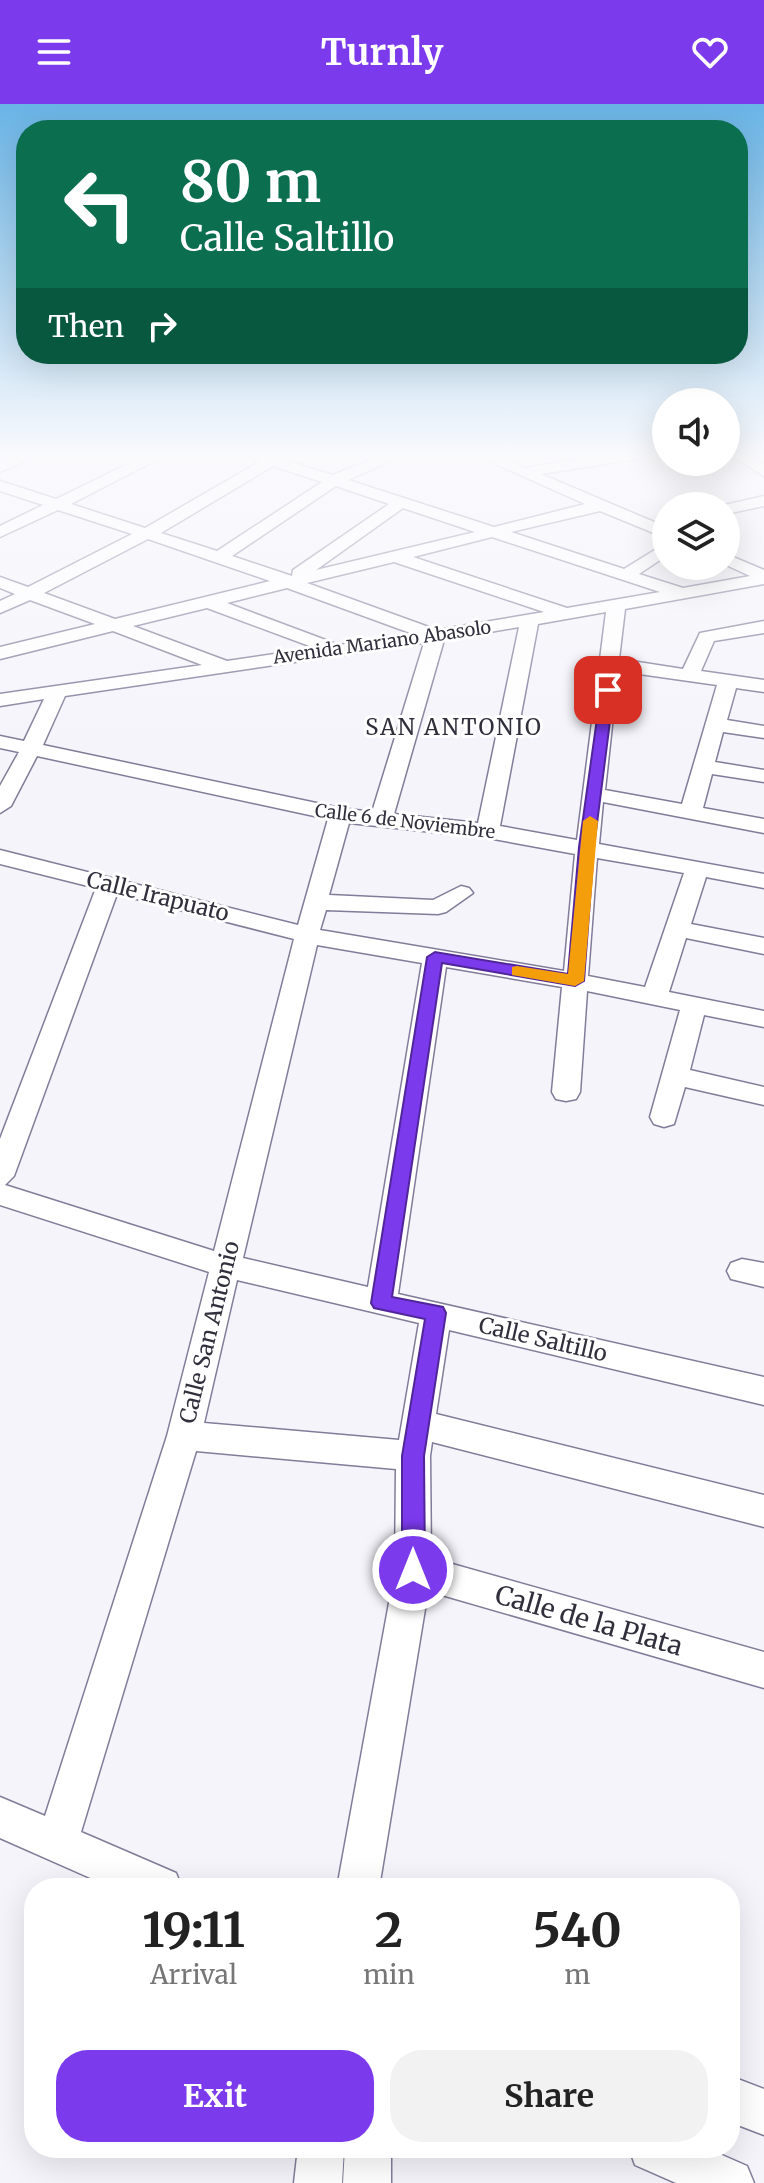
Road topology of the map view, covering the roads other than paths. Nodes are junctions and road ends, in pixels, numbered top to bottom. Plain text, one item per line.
1 (115, 550) edge
2 (198, 550) edge
3 (230, 550) edge
4 (334, 550) edge
5 (429, 550) edge
6 (553, 550) edge
7 (219, 557) junction
8 (400, 557) junction
9 (652, 557) edge
10 (740, 566) edge
11 (627, 574) junction
12 (764, 578) edge
13 (0, 582) edge
14 (288, 582) junction
15 (32, 593) junction
16 (686, 594) junction
17 (211, 603) junction
18 (616, 607) junction
19 (0, 608) edge
20 (569, 615) junction
21 (529, 621) junction
22 (116, 626) junction
23 (764, 627) edge
24 (436, 636) junction
25 (707, 637) junction
26 (764, 646) edge
27 (338, 650) junction
28 (0, 653) edge
29 (611, 664) junction
30 (222, 665) junction
31 (690, 675) junction
32 (728, 680) junction
33 (764, 686) edge
34 (57, 692) junction
35 (0, 700) edge
36 (716, 725) junction
37 (764, 732) edge
38 (0, 742) edge
39 (31, 749) junction
40 (704, 766) junction
41 (764, 776) edge
42 (594, 794) junction
43 (0, 806) edge
44 (691, 811) junction
45 (340, 815) junction
46 (381, 820) junction
47 (764, 826) edge
48 (488, 831) junction
49 (587, 847) junction
50 (0, 857) edge
51 (0, 866) edge
52 (697, 869) junction
53 (764, 881) edge
54 (107, 888) junction
55 (461, 893) dead end
56 (316, 902) junction
57 (677, 929) junction
58 (310, 937) junction
59 (764, 946) edge
60 (435, 957) junction
61 (575, 981) junction
62 (655, 996) junction
63 (694, 1004) junction
64 (764, 1019) edge
65 (676, 1076) junction
66 (566, 1092) dead end
67 (764, 1096) edge
68 (664, 1117) dead end
69 (0, 1176) edge
70 (0, 1194) edge
71 (226, 1266) junction
72 (381, 1303) junction
73 (436, 1313) junction
74 (764, 1391) edge
75 (184, 1436) junction
76 (415, 1440) junction
77 (764, 1511) edge
78 (413, 1570) junction
79 (764, 1670) edge
80 (0, 1817) edge
81 (57, 1844) junction
82 (137, 1878) edge
83 (360, 1878) edge
84 (740, 2103) edge
85 (764, 2112) edge
86 (320, 2158) edge
87 (368, 2158) edge
88 (678, 2158) edge
89 (318, 2183) edge
90 (367, 2183) edge
91 (730, 2183) edge

1 - 15 street
2 - 7 street
3 - 7 street
4 - 14 street
5 - 8 street
6 - 11 street
7 - 14 street
8 - 14 street
8 - 20 street
9 - 11 street
10 - 12 street
11 - 16 street
12 - 16 street, Avenida Mariano Abasolo
13 - 15 street
14 - 17 street
14 - 24 street
15 - 19 street
15 - 22 street
16 - 18 street, Avenida Mariano Abasolo
17 - 22 street
17 - 27 street
18 - 20 street, Avenida Mariano Abasolo
18 - 29 street
20 - 21 street, Avenida Mariano Abasolo
21 - 24 street, Avenida Mariano Abasolo
21 - 48 street
22 - 28 street
22 - 30 street
23 - 25 street
24 - 27 street, Avenida Mariano Abasolo
24 - 46 street
25 - 26 street
25 - 31 street
27 - 30 street, Avenida Mariano Abasolo
29 - 31 street
29 - 42 street
30 - 34 street, Avenida Mariano Abasolo
31 - 32 street
32 - 33 street
32 - 36 street
34 - 35 street, Avenida Mariano Abasolo
34 - 39 street
36 - 37 street
36 - 40 street
38 - 39 street, Calle 6 de Noviembre
39 - 43 street
39 - 45 street, Calle 6 de Noviembre
40 - 41 street
40 - 44 street
42 - 44 street
42 - 49 street
44 - 47 street
45 - 46 street, Calle 6 de Noviembre
45 - 56 street, Calle San Antonio
46 - 48 street, Calle 6 de Noviembre
48 - 49 street, Calle 6 de Noviembre
49 - 52 street, Calle 6 de Noviembre
49 - 61 street
50 - 54 street, Calle Irapuato
51 - 54 street, Calle Irapuato
52 - 53 street, Calle 6 de Noviembre
52 - 57 street
54 - 58 street, Calle Irapuato
54 - 69 street
55 - 56 street
56 - 58 street, Calle San Antonio
57 - 59 street
57 - 62 street
58 - 60 street, Calle Irapuato
58 - 71 street, Calle San Antonio
60 - 61 street, Calle Irapuato
60 - 72 street
61 - 62 street, Calle Irapuato
61 - 66 street
62 - 63 street, Calle Irapuato
63 - 64 street, Calle Irapuato
63 - 65 street
65 - 67 street
65 - 68 street
70 - 71 street, Calle Saltillo
71 - 72 street, Calle Saltillo
71 - 75 street, Calle San Antonio
72 - 73 street, Calle Saltillo
73 - 74 street, Calle Saltillo
73 - 76 street
75 - 76 street
75 - 81 street, Calle San Antonio
76 - 77 street
76 - 78 street
78 - 79 street, Calle de la Plata
78 - 83 street
80 - 81 street
81 - 82 street
84 - 85 street
86 - 89 street
87 - 90 street
88 - 91 street

